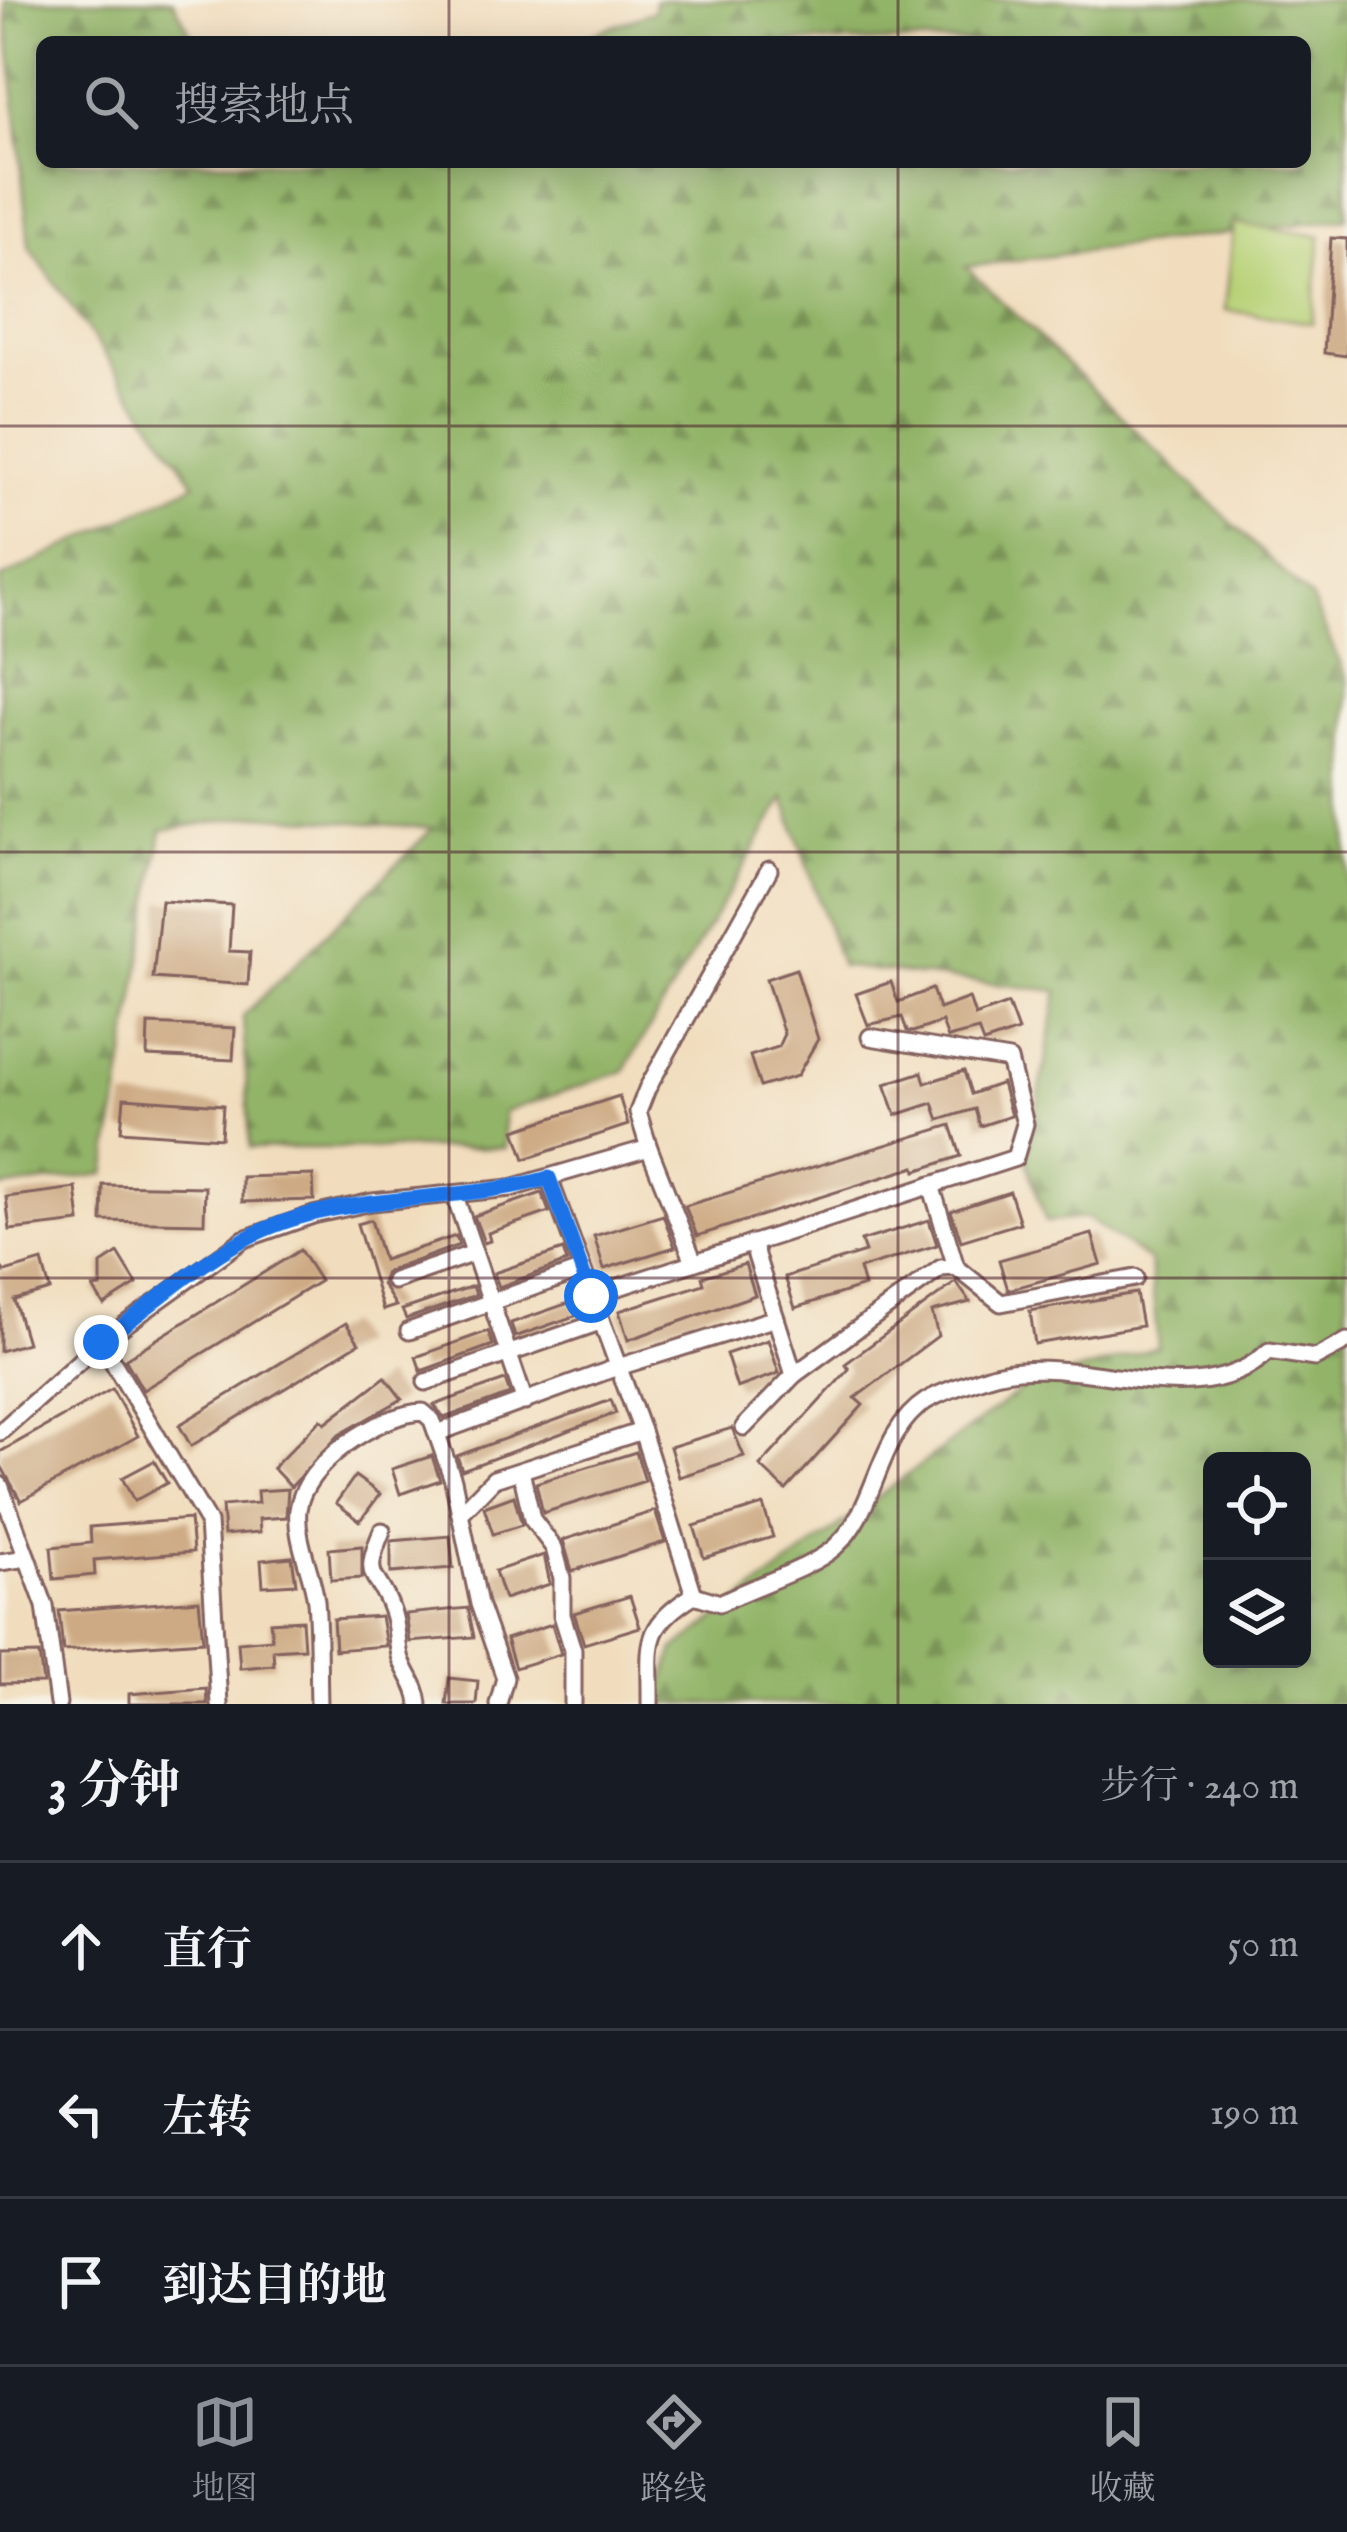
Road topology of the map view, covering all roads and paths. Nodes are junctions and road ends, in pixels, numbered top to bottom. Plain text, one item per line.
1 (769, 870) dead end
2 (870, 1037) dead end
3 (649, 1148) junction
4 (549, 1178) junction
5 (931, 1185) junction
6 (454, 1196) junction
7 (752, 1243) junction
8 (474, 1253) junction
9 (694, 1262) junction
10 (956, 1267) junction
11 (582, 1270) junction
12 (1135, 1278) dead end
13 (394, 1281) dead end
14 (591, 1296) junction
15 (491, 1303) junction
16 (776, 1318) junction
17 (600, 1322) junction
18 (409, 1331) dead end
19 (1347, 1341) edge
20 (101, 1342) junction
21 (508, 1354) junction
22 (615, 1367) junction
23 (794, 1375) junction
24 (426, 1382) dead end
25 (525, 1402) junction
26 (744, 1427) dead end
27 (642, 1431) junction
28 (0, 1432) edge
29 (436, 1433) junction
30 (521, 1471) junction
31 (0, 1485) edge
32 (5, 1514) edge
33 (460, 1514) junction
34 (382, 1531) dead end
35 (27, 1558) junction
36 (0, 1562) edge
37 (694, 1595) junction
38 (58, 1704) edge
39 (219, 1704) edge
40 (319, 1704) edge
41 (418, 1704) edge
42 (498, 1704) edge
43 (573, 1704) edge
44 (650, 1704) edge

1 - 3 street
2 - 5 street
3 - 4 street
3 - 9 street
4 - 6 street
4 - 11 street
5 - 7 street
5 - 10 street
6 - 8 street
6 - 20 street
7 - 9 street
7 - 16 street
8 - 13 street
8 - 15 street
9 - 14 street
10 - 12 street
10 - 23 street
11 - 14 street
11 - 15 street
14 - 17 street
15 - 18 street
15 - 21 street
16 - 22 street
16 - 23 street
17 - 21 street
17 - 22 street
19 - 37 street
20 - 28 street
20 - 39 street
21 - 24 street
21 - 25 street
22 - 25 street
22 - 27 street
23 - 26 street
25 - 29 street
27 - 30 street
27 - 37 street
29 - 33 street
29 - 40 street
30 - 33 street
30 - 43 street
31 - 32 street
32 - 35 street
33 - 42 street
34 - 41 street
35 - 36 street
35 - 38 street
37 - 44 street

